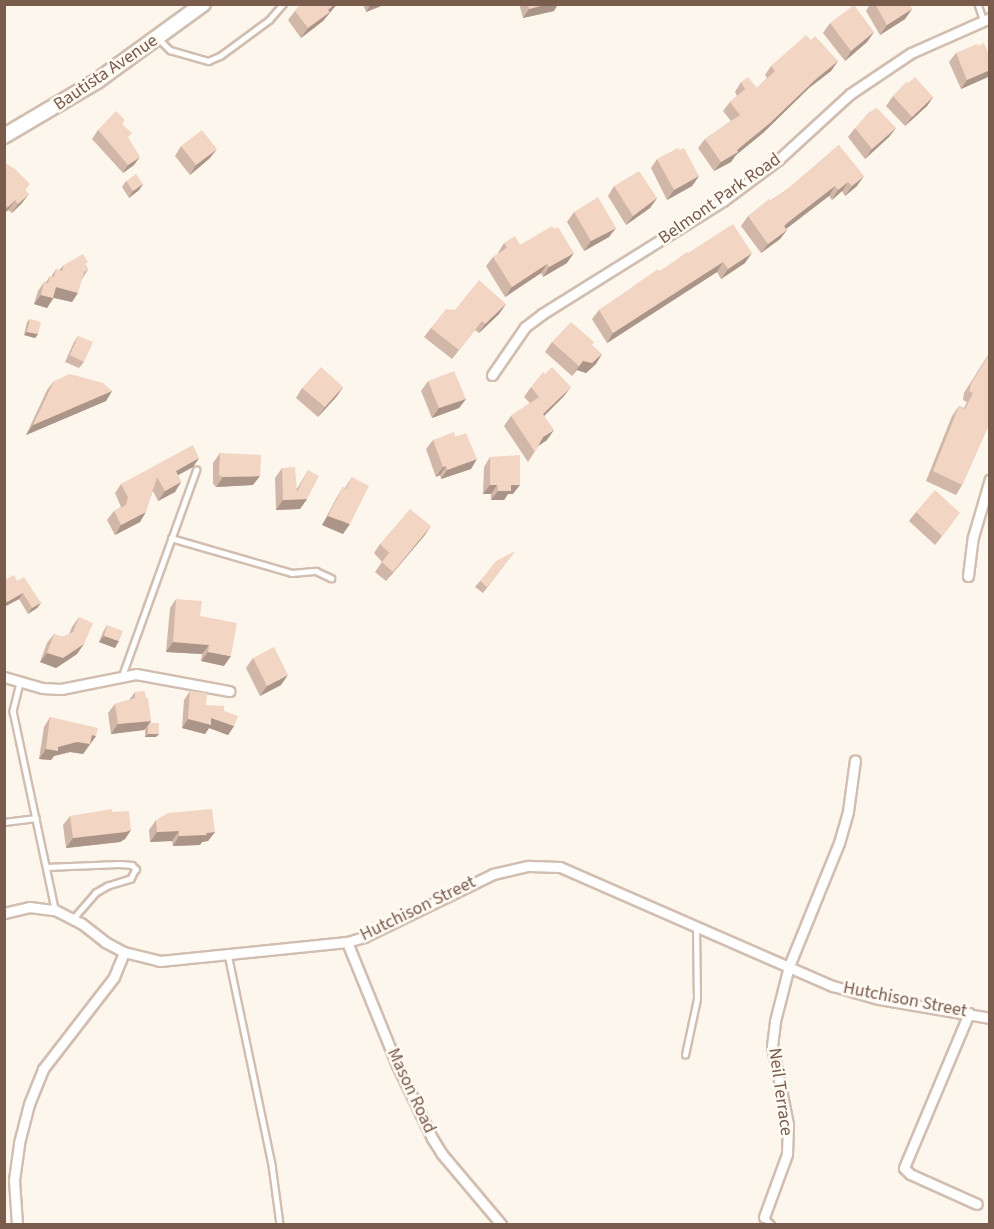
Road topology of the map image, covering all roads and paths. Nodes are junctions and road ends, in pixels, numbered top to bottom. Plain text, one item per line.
1 (203, 4) edge
2 (283, 4) edge
3 (978, 4) edge
4 (987, 20) edge
5 (158, 38) junction
6 (4, 136) edge
7 (492, 375) dead end
8 (196, 470) edge
9 (990, 479) edge
10 (171, 538) junction
11 (968, 576) dead end
12 (331, 578) dead end
13 (122, 676) junction
14 (4, 677) edge
15 (20, 683) junction
16 (229, 691) dead end
17 (855, 760) dead end
18 (36, 818) junction
19 (4, 822) edge
20 (46, 867) junction
21 (55, 910) junction
22 (4, 913) edge
23 (73, 919) junction
24 (696, 926) junction
25 (347, 942) junction
26 (124, 952) junction
27 (228, 954) junction
28 (789, 966) junction
29 (969, 1013) junction
30 (990, 1018) edge
31 (686, 1055) dead end
32 (977, 1204) dead end
33 (767, 1221) edge
34 (17, 1224) edge
35 (280, 1224) edge
36 (501, 1224) edge

1 - 5 street, Bautista Avenue
2 - 5 lane
3 - 4 lane
4 - 7 street, Belmont Park Road
5 - 6 street, Bautista Avenue
8 - 10 lane
9 - 11 street
10 - 12 lane
10 - 13 lane
13 - 15 street
13 - 16 street
14 - 15 street
15 - 18 lane
17 - 28 street
18 - 19 lane
18 - 20 lane
20 - 21 lane
20 - 23 lane
21 - 22 street, Hutchison Street
21 - 23 street, Hutchison Street
23 - 26 street, Hutchison Street
24 - 25 street, Hutchison Street
24 - 28 street, Hutchison Street
24 - 31 lane
25 - 27 street, Hutchison Street
25 - 36 street, Mason Road
26 - 27 street, Hutchison Street
26 - 34 street
27 - 35 lane
28 - 29 street, Hutchison Street
28 - 33 street, Neil Terrace
29 - 30 street, Hutchison Street
29 - 32 street

